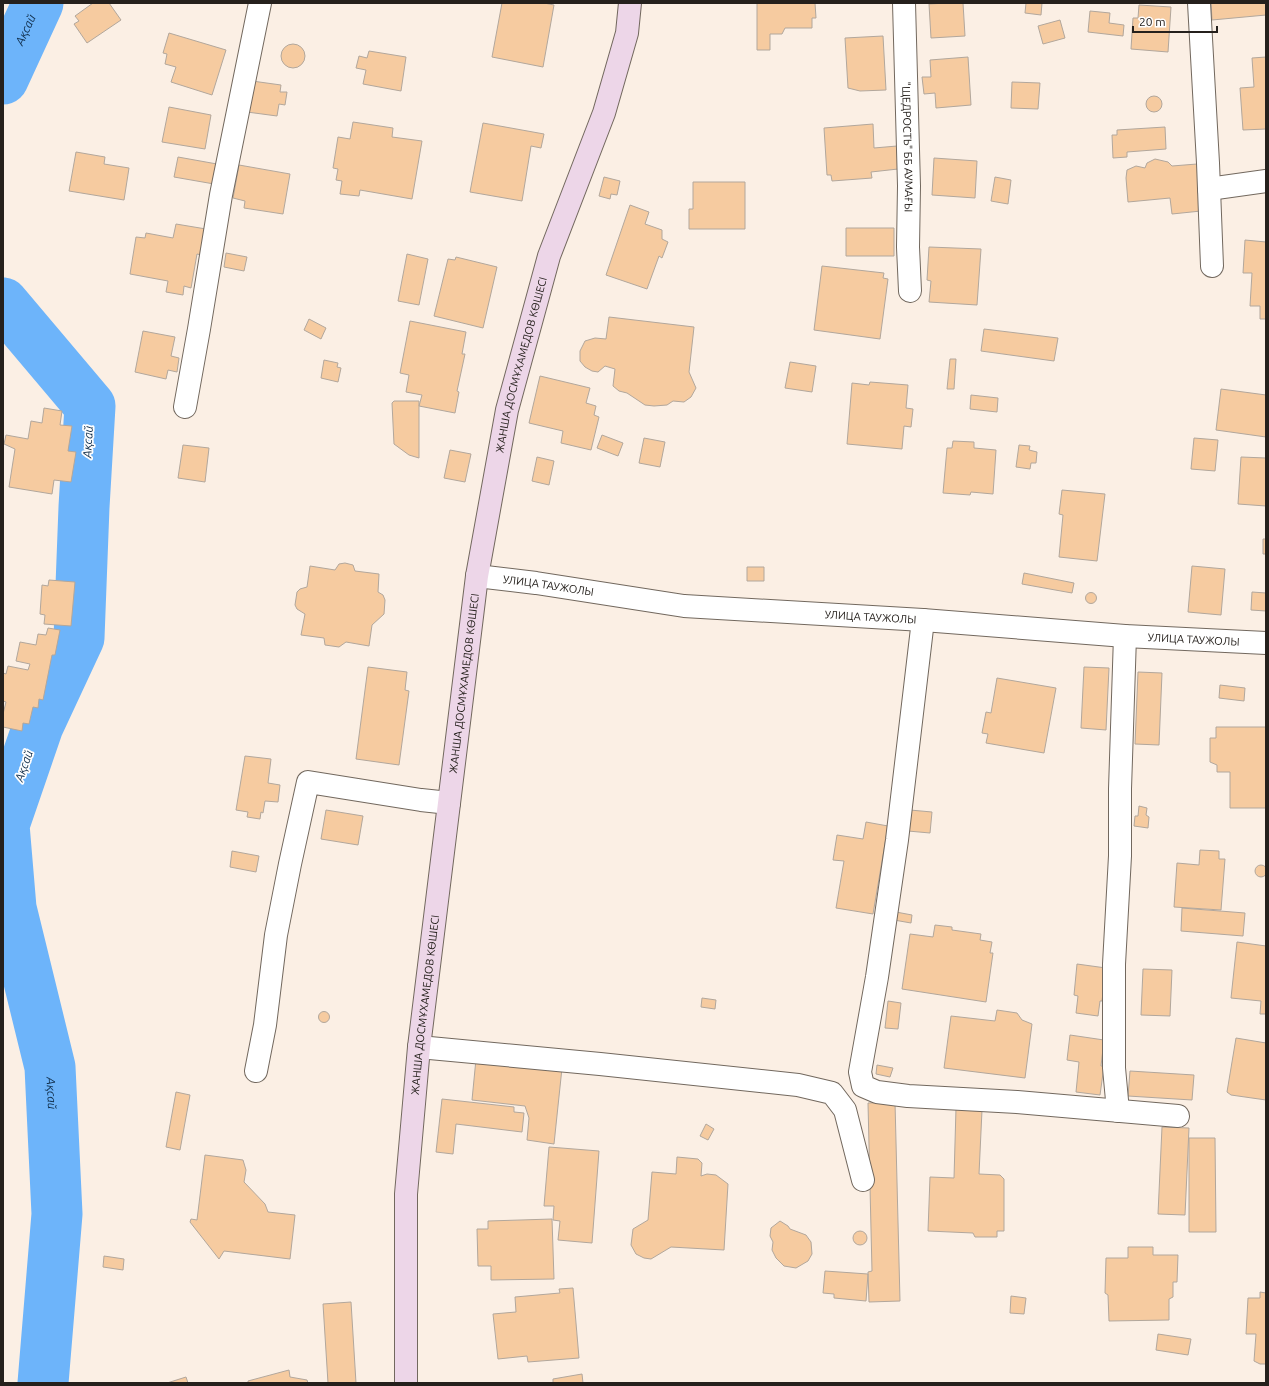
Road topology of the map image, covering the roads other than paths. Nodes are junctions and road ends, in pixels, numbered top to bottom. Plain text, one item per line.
1 (260, 3) edge
2 (630, 3) edge
3 (904, 3) edge
4 (1198, 3) edge
5 (1266, 181) edge
6 (1209, 189) junction
7 (1212, 266) dead end
8 (910, 291) dead end
9 (185, 407) dead end
10 (478, 576) junction
11 (923, 620) junction
12 (1125, 636) junction
13 (1266, 643) edge
14 (449, 803) junction
15 (420, 1048) junction
16 (256, 1072) dead end
17 (1118, 1111) junction
18 (1178, 1116) dead end
19 (863, 1180) dead end
20 (406, 1383) edge

1 - 9 street
2 - 10 street, ЖАНША ДОСМҰХАМЕДОВ КӨШЕСІ
3 - 8 street, "ЩЕДРОСТЬ" ББ АУМАҒЫ
4 - 6 street
5 - 6 street
6 - 7 street
10 - 11 street, УЛИЦА ТАУЖОЛЫ
10 - 14 street, ЖАНША ДОСМҰХАМЕДОВ КӨШЕСІ
11 - 12 street, УЛИЦА ТАУЖОЛЫ
11 - 17 street
12 - 13 street, УЛИЦА ТАУЖОЛЫ
12 - 17 street
14 - 15 street, ЖАНША ДОСМҰХАМЕДОВ КӨШЕСІ
14 - 16 street
15 - 19 street
15 - 20 street, ЖАНША ДОСМҰХАМЕДОВ КӨШЕСІ
17 - 18 street

